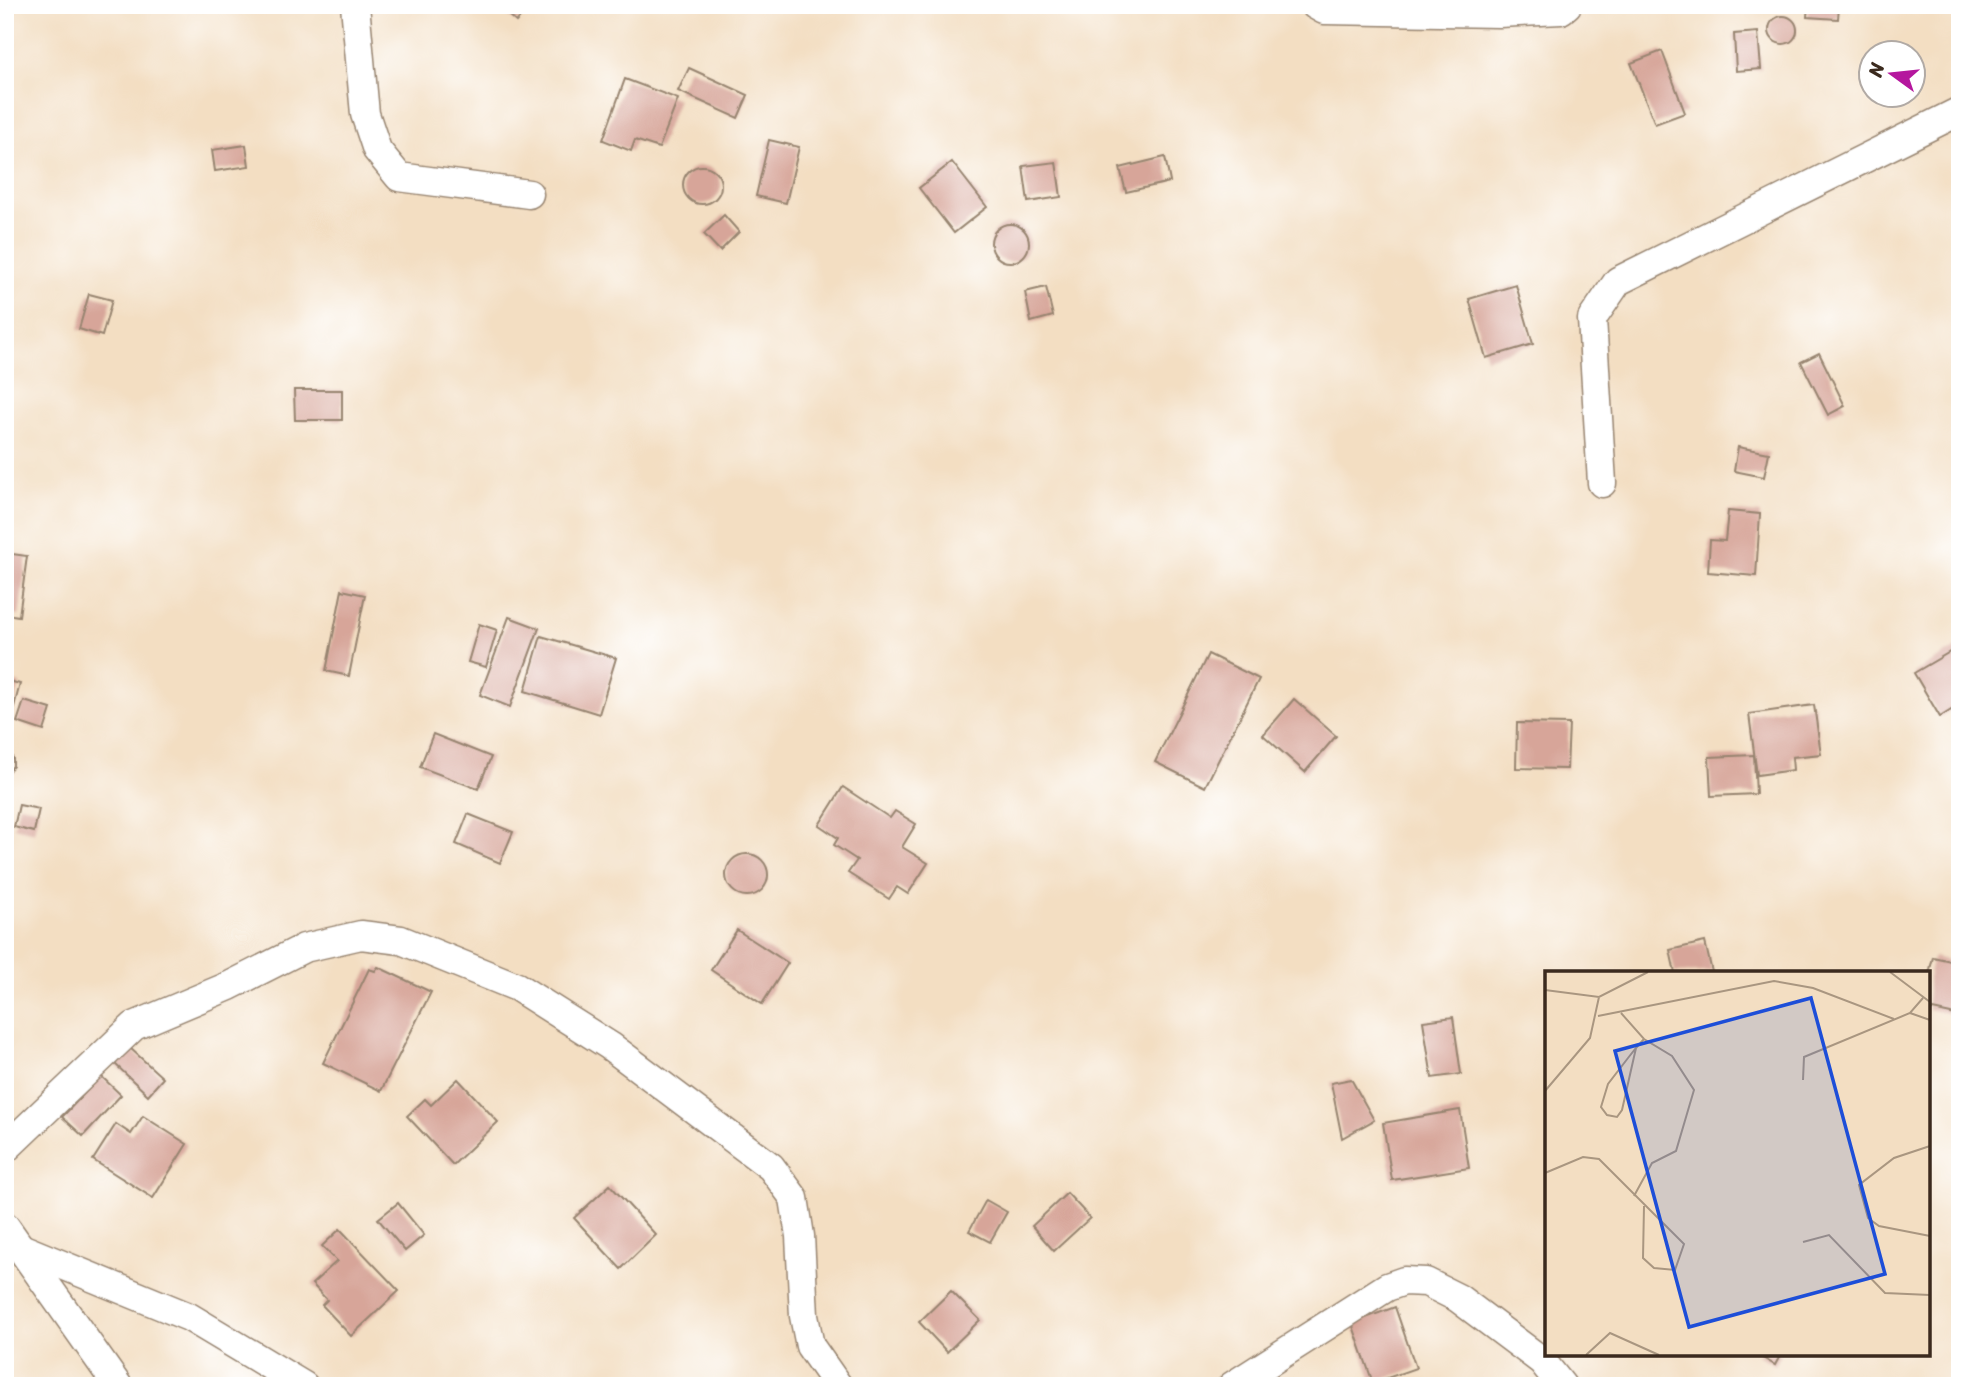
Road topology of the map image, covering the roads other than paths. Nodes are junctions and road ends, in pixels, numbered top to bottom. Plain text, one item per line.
1 (355, 5) edge
2 (1315, 5) edge
3 (1567, 5) edge
4 (1960, 111) edge
5 (529, 194) dead end
6 (1602, 483) dead end
7 (5, 1149) edge
8 (13, 1237) edge
9 (118, 1386) edge
10 (304, 1386) edge
11 (838, 1386) edge
12 (1232, 1386) edge
13 (1562, 1386) edge

1 - 5 street
2 - 3 street
4 - 6 street
7 - 11 street
8 - 9 street
8 - 10 street
12 - 13 street

